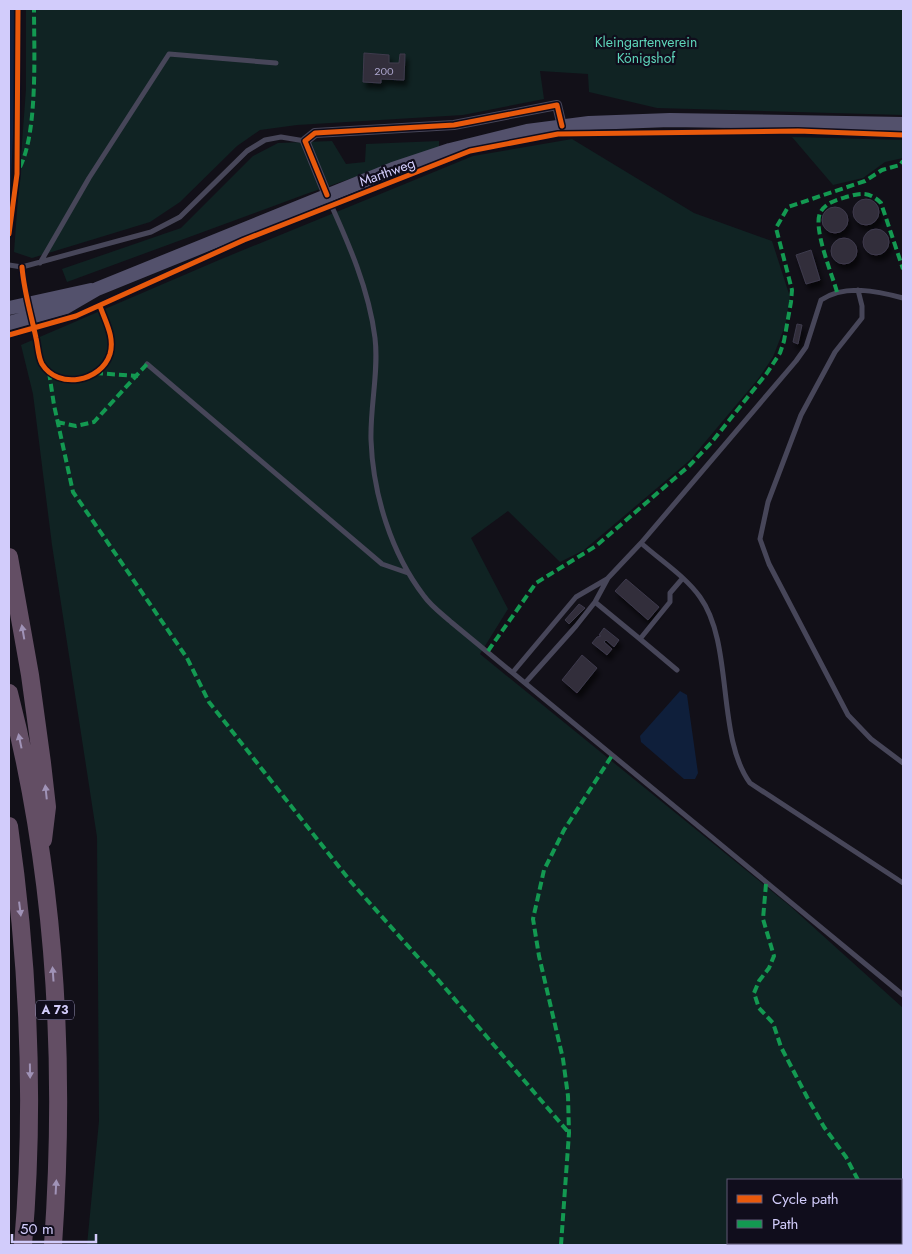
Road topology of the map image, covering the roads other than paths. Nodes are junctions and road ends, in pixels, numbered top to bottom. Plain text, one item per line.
1 (276, 63) dead end
2 (903, 124) edge
3 (562, 126) junction
4 (305, 141) junction
5 (327, 194) junction
6 (40, 262) junction
7 (9, 265) edge
8 (858, 290) junction
9 (903, 298) edge
10 (10, 307) edge
11 (38, 309) junction
12 (13, 322) edge
13 (148, 364) dead end
14 (641, 543) junction
15 (9, 557) edge
16 (408, 574) junction
17 (608, 578) junction
18 (682, 579) junction
19 (595, 602) junction
20 (640, 639) junction
21 (677, 670) dead end
22 (513, 672) junction
23 (526, 682) junction
24 (9, 693) edge
25 (903, 763) edge
26 (9, 826) edge
27 (40, 858) junction
28 (903, 883) edge
29 (903, 996) edge
30 (23, 1245) edge
31 (53, 1245) edge

1 - 6 lane
2 - 3 main road, Marthweg
3 - 4 street
3 - 5 main road, Marthweg
4 - 5 street
4 - 6 lane
5 - 11 main road, Marthweg
5 - 16 lane
6 - 7 lane
8 - 9 lane
8 - 14 lane
8 - 25 lane
10 - 11 main road, Marthweg
11 - 12 main road, Marthweg
13 - 16 lane
14 - 17 lane
14 - 18 lane
27 -> 15 highway
16 - 22 lane
17 - 19 lane
17 - 22 lane
18 - 20 lane
18 - 28 lane
19 - 20 lane
19 - 23 lane
20 - 21 lane
22 - 23 lane
23 - 29 lane
27 -> 24 highway, A 73
26 -> 30 highway, A 73
31 -> 27 highway, A 73

